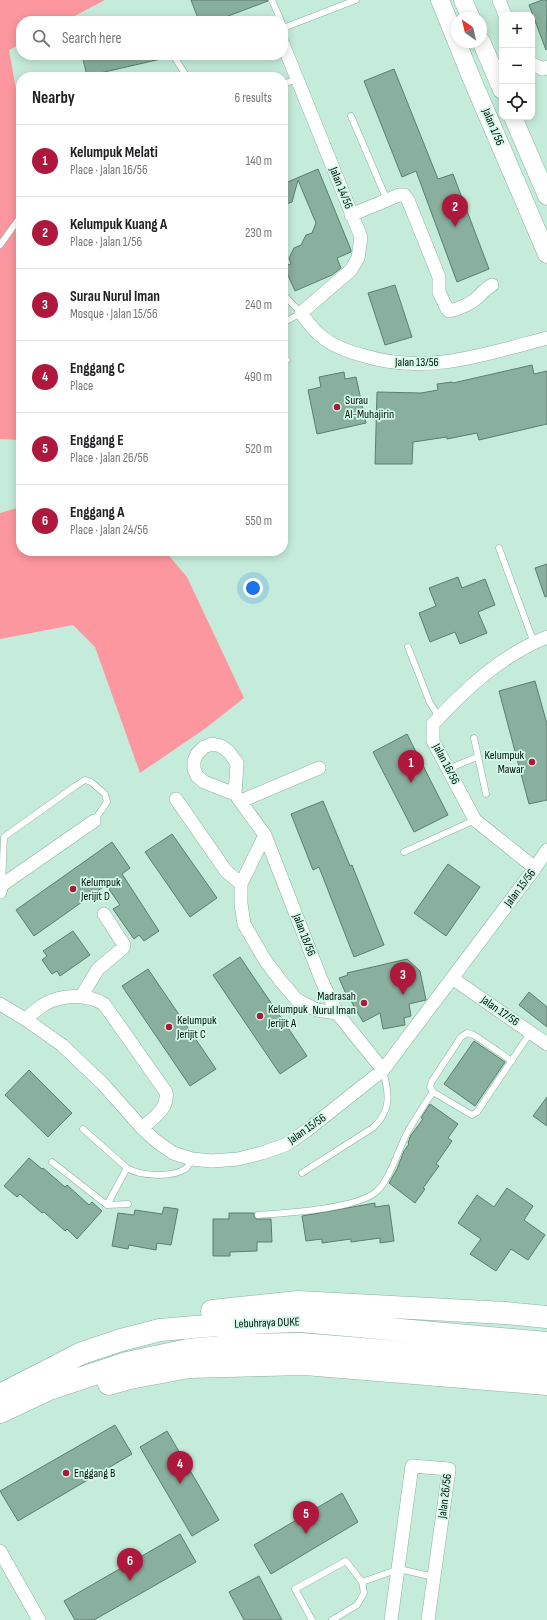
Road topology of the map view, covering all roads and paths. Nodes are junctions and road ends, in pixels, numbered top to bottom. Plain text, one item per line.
1 (272, 0) edge
2 (356, 0) edge
3 (440, 0) edge
4 (463, 0) edge
5 (499, 0) edge
6 (468, 12) edge
7 (504, 12) edge
8 (279, 16) edge
9 (288, 25) edge
10 (484, 48) edge
11 (288, 56) edge
12 (176, 60) edge
13 (535, 65) edge
14 (547, 67) edge
15 (184, 72) edge
16 (297, 79) junction
17 (288, 82) edge
18 (499, 84) edge
19 (351, 116) dead end
20 (514, 120) edge
21 (547, 196) edge
22 (387, 200) junction
23 (351, 215) junction
24 (16, 223) edge
25 (0, 245) edge
26 (547, 254) edge
27 (492, 285) dead end
28 (288, 299) edge
29 (301, 313) junction
30 (288, 320) edge
31 (547, 338) edge
32 (498, 548) dead end
33 (547, 637) edge
34 (534, 643) junction
35 (408, 647) dead end
36 (439, 717) junction
37 (474, 738) dead end
38 (477, 757) junction
39 (319, 768) dead end
40 (448, 769) junction
41 (486, 794) dead end
42 (176, 799) dead end
43 (475, 820) junction
44 (94, 821) joint
45 (265, 835) junction
46 (547, 850) edge
47 (404, 852) dead end
48 (535, 868) junction
49 (241, 884) junction
50 (1, 889) edge
51 (104, 914) dead end
52 (452, 978) junction
53 (82, 995) junction
54 (0, 1004) edge
55 (337, 1013) junction
56 (25, 1019) junction
57 (530, 1033) junction
58 (547, 1044) edge
59 (512, 1061) junction
60 (383, 1070) junction
61 (433, 1092) junction
62 (142, 1128) junction
63 (83, 1129) dead end
64 (192, 1159) junction
65 (52, 1162) dead end
66 (127, 1168) junction
67 (302, 1173) dead end
68 (128, 1204) dead end
69 (107, 1206) junction
70 (258, 1215) dead end
71 (547, 1317) edge
72 (160, 1330) junction
73 (547, 1343) edge
74 (547, 1364) edge
75 (547, 1384) edge
76 (0, 1395) edge
77 (0, 1412) edge
78 (0, 1418) edge
79 (0, 1551) edge
80 (399, 1569) junction
81 (434, 1577) junction
82 (362, 1582) junction
83 (39, 1620) edge
84 (312, 1620) edge
85 (332, 1620) edge
86 (391, 1620) edge
87 (428, 1620) edge

1 - 8 lane
2 - 9 lane
3 - 26 main road, Jalan 1/56
4 - 6 main road
5 - 7 street
10 - 18 main road
11 - 16 street, Jalan 14/56
12 - 15 lane
13 - 14 street
16 - 17 lane
16 - 23 street, Jalan 14/56
19 - 22 lane
20 - 21 main road, Jalan 1/56
22 - 23 street
22 - 27 street
23 - 29 street, Jalan 14/56
24 - 25 lane
28 - 29 lane
29 - 30 lane
29 - 31 street, Jalan 13/56
32 - 34 lane
33 - 34 street, Jalan 16/56
34 - 36 street, Jalan 16/56
35 - 36 lane
36 - 40 street, Jalan 16/56
37 - 38 lane
38 - 40 lane
38 - 41 lane
39 - 45 street, Jalan 18/56
40 - 43 street, Jalan 16/56
42 - 49 street
43 - 47 lane
43 - 48 street, Jalan 16/56
44 - 50 street
44 - 50 lane
45 - 49 street
45 - 55 street, Jalan 18/56
46 - 48 street, Jalan 15/56
48 - 52 street, Jalan 15/56
49 - 55 street
51 - 53 street
52 - 57 street, Jalan 17/56
52 - 60 street, Jalan 15/56
53 - 56 street
53 - 62 street
54 - 56 street, Jalan 15/56
55 - 60 street, Jalan 18/56
56 - 62 street, Jalan 15/56
57 - 58 street, Jalan 17/56
57 - 59 lane
59 - 61 lane
59 - 61 lane
60 - 64 street, Jalan 15/56
60 - 67 lane
61 - 70 lane
62 - 64 street, Jalan 15/56
63 - 66 lane
64 - 66 lane
65 - 69 lane
66 - 69 lane
68 - 69 lane
71 - 72 highway
72 - 73 highway, Lebuhraya DUKE
72 - 76 highway, Lebuhraya DUKE
74 - 77 highway, Lebuhraya DUKE
75 - 78 highway
79 - 83 street
80 - 81 lane
80 - 81 street, Jalan 26/56
80 - 82 lane
80 - 86 street, Jalan 26/56
81 - 87 street, Jalan 26/56
82 - 84 lane
82 - 85 lane

